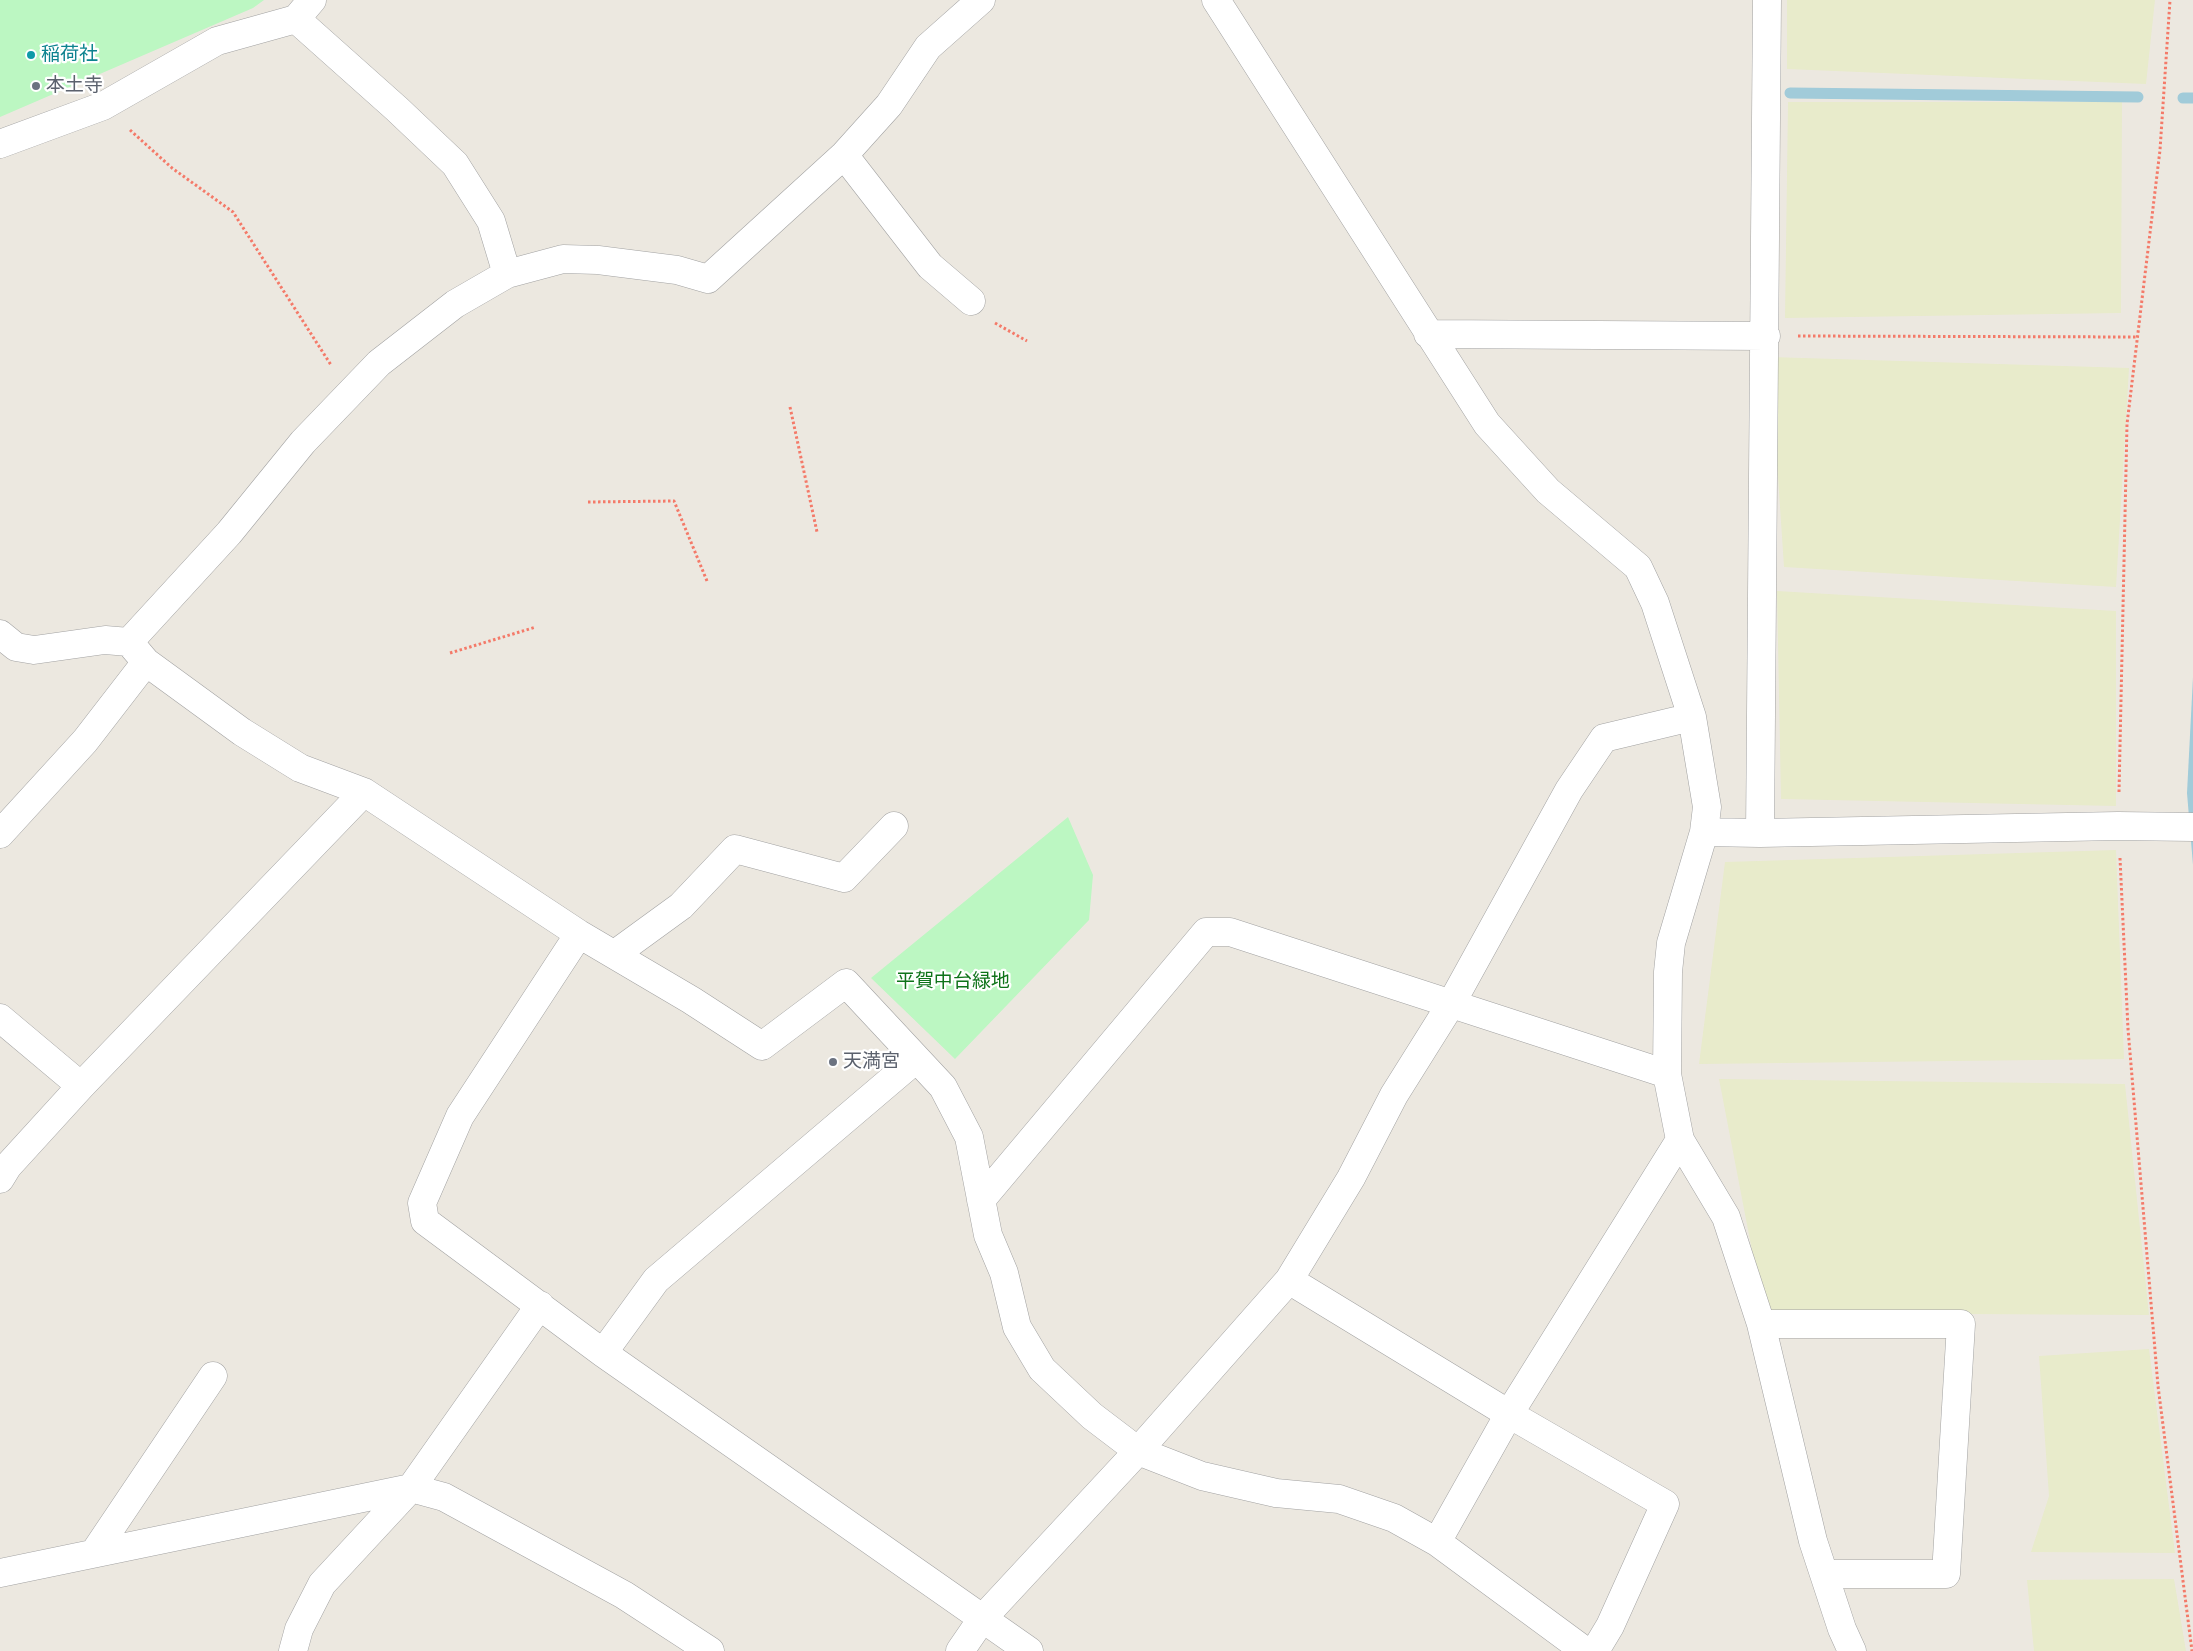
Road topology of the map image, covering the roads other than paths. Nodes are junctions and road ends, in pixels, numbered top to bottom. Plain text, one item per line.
1 (981, 0) edge
2 (1216, 0) edge
3 (1767, 0) edge
4 (304, 9) edge
5 (0, 144) edge
6 (844, 154) junction
7 (507, 274) junction
8 (971, 301) dead end
9 (1428, 334) junction
10 (1766, 336) junction
11 (0, 634) edge
12 (138, 652) junction
13 (1692, 717) junction
14 (364, 792) junction
15 (894, 826) dead end
16 (2193, 828) edge
17 (1704, 832) junction
18 (1760, 833) junction
19 (0, 834) edge
20 (580, 934) junction
21 (615, 954) junction
22 (1450, 1004) junction
23 (0, 1018) edge
24 (916, 1059) junction
25 (1667, 1074) junction
26 (81, 1086) junction
27 (1680, 1140) junction
28 (0, 1179) edge
29 (980, 1200) junction
30 (1290, 1280) junction
31 (540, 1305) junction
32 (1761, 1324) junction
33 (603, 1353) junction
34 (213, 1376) dead end
35 (1509, 1414) junction
36 (1138, 1451) junction
37 (411, 1488) junction
38 (1437, 1542) junction
39 (94, 1554) junction
40 (0, 1573) edge
41 (1825, 1574) junction
42 (982, 1619) junction
43 (293, 1651) edge
44 (710, 1651) edge
45 (960, 1651) edge
46 (1029, 1651) edge
47 (1585, 1651) edge
48 (1595, 1651) edge
49 (1852, 1651) edge

1 - 6 street
2 - 9 street
3 - 10 street
4 - 5 street
4 - 7 street
6 - 7 street
6 - 8 street
7 - 12 street
9 - 10 street
9 - 13 street
10 - 18 street
11 - 12 street
12 - 14 street
12 - 19 street
13 - 17 street
13 - 22 street
14 - 20 street
14 - 26 street
15 - 21 street
16 - 18 street
17 - 18 street
17 - 25 street
20 - 21 street
20 - 31 street
21 - 24 street
22 - 25 street
22 - 29 street
22 - 30 street
23 - 26 street
24 - 29 street
24 - 33 street
25 - 27 street
26 - 28 street
27 - 32 street
27 - 35 street
29 - 36 street
30 - 35 street
30 - 36 street
31 - 33 street
31 - 37 street
32 - 41 street
32 - 41 street
33 - 42 street
34 - 39 street
35 - 38 street
35 - 48 street
36 - 38 street
36 - 42 street
37 - 39 street
37 - 43 street
37 - 44 street
38 - 47 street
39 - 40 street
41 - 49 street
42 - 45 street
42 - 46 street

